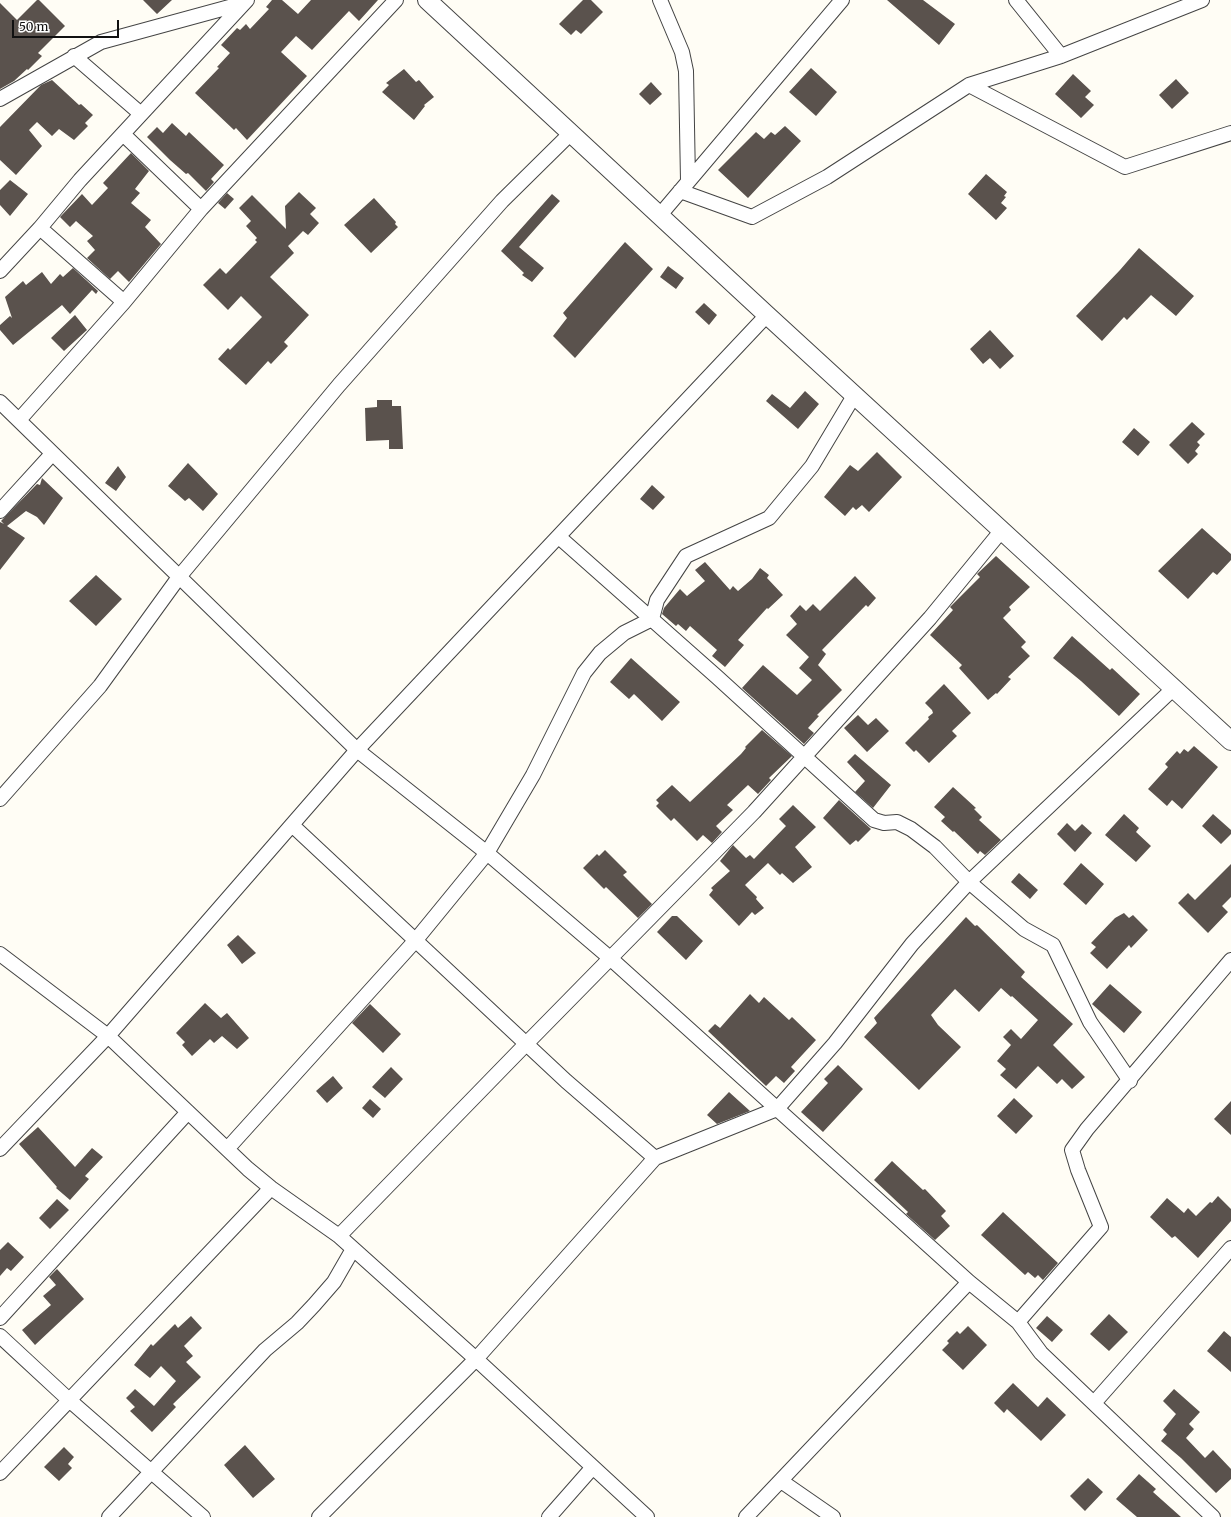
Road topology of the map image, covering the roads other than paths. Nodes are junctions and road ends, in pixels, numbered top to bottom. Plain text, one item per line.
1 (396, 0) edge
2 (427, 0) edge
3 (660, 0) edge
4 (842, 0) edge
5 (1016, 0) edge
6 (1202, 0) edge
7 (246, 1) edge
8 (74, 56) junction
9 (1061, 56) junction
10 (970, 85) junction
11 (0, 99) edge
12 (141, 114) junction
13 (570, 133) junction
14 (1231, 133) edge
15 (123, 134) junction
16 (684, 186) junction
17 (201, 209) junction
18 (660, 215) junction
19 (40, 228) junction
20 (0, 271) edge
21 (124, 302) junction
22 (767, 315) junction
23 (855, 394) junction
24 (0, 402) edge
25 (19, 420) junction
26 (52, 454) junction
27 (0, 511) edge
28 (1002, 530) junction
29 (559, 537) junction
30 (179, 577) junction
31 (652, 619) junction
32 (1174, 688) junction
33 (1231, 741) edge
34 (357, 750) junction
35 (805, 757) junction
36 (0, 799) edge
37 (292, 824) junction
38 (487, 853) junction
39 (970, 882) junction
40 (415, 941) junction
41 (0, 954) edge
42 (610, 958) junction
43 (1231, 960) edge
44 (108, 1036) junction
45 (526, 1044) junction
46 (1130, 1080) junction
47 (777, 1109) junction
48 (188, 1112) junction
49 (228, 1148) junction
50 (0, 1149) edge
51 (656, 1158) junction
52 (270, 1188) junction
53 (339, 1236) junction
54 (1231, 1248) edge
55 (353, 1249) junction
56 (969, 1282) junction
57 (0, 1318) edge
58 (1018, 1322) junction
59 (0, 1336) edge
60 (476, 1359) junction
61 (68, 1399) junction
62 (1094, 1403) junction
63 (593, 1467) junction
64 (151, 1472) junction
65 (0, 1473) edge
66 (781, 1482) junction
67 (1205, 1514) edge
68 (109, 1517) edge
69 (203, 1517) edge
70 (318, 1517) edge
71 (549, 1517) edge
72 (647, 1517) edge
73 (746, 1517) edge
74 (833, 1517) edge

1 - 17 street
2 - 13 street
3 - 16 street
4 - 16 street
5 - 9 street
6 - 9 street
7 - 8 street
7 - 12 street
8 - 11 street
8 - 12 street
9 - 10 street
10 - 14 street
10 - 16 street
12 - 15 street
13 - 18 street
13 - 30 street
15 - 17 street
15 - 19 street
16 - 18 street
17 - 21 street
18 - 22 street
19 - 20 street
19 - 21 street
21 - 25 street
22 - 23 street
22 - 29 street
23 - 28 street
23 - 31 street
24 - 25 street
25 - 26 street
26 - 27 street
26 - 30 street
28 - 32 street
28 - 35 street
29 - 31 street
29 - 34 street
30 - 34 street
30 - 36 street
31 - 35 street
31 - 38 street
32 - 33 street
32 - 39 street
34 - 37 street
34 - 38 street
35 - 39 street
35 - 42 street
37 - 40 street
37 - 44 street
38 - 40 street
38 - 42 street
39 - 46 street
39 - 47 street
40 - 45 street
40 - 49 street
41 - 44 street
42 - 45 street
42 - 47 street
43 - 46 street
44 - 48 street
44 - 50 street
45 - 51 street
45 - 53 street
46 - 58 street
47 - 51 street
47 - 56 street
48 - 49 street
48 - 57 street
49 - 52 street
51 - 60 street
52 - 53 street
52 - 61 street
53 - 55 street
54 - 62 street
55 - 60 street
55 - 64 street
56 - 58 street
56 - 66 street
58 - 62 street
59 - 61 street
60 - 63 street
60 - 70 street
61 - 64 street
61 - 65 street
62 - 67 street
63 - 71 street
63 - 72 street
64 - 68 street
64 - 69 street
66 - 73 street
66 - 74 street

